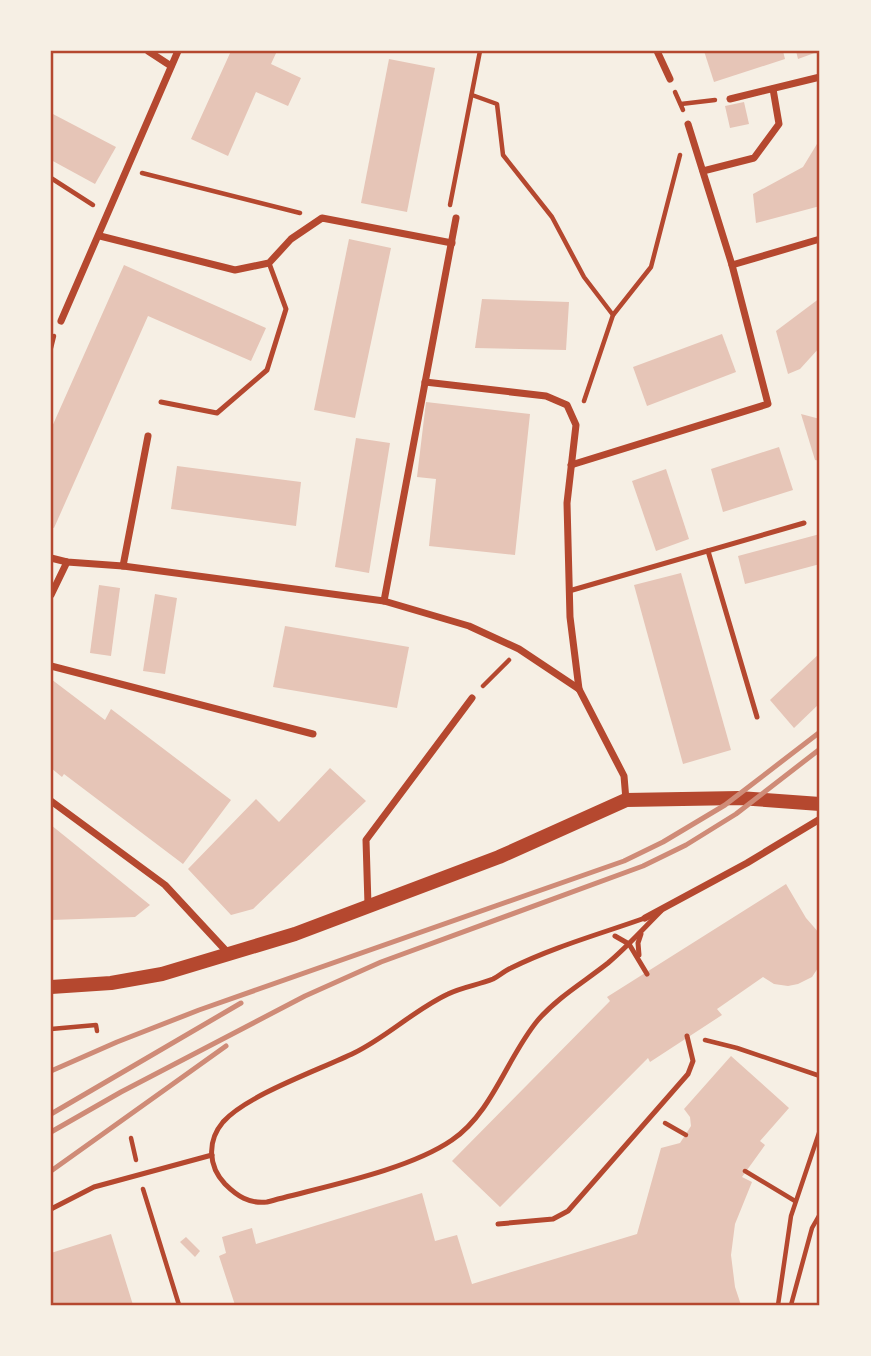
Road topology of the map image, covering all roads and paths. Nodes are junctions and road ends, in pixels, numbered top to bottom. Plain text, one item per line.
1 (148, 51) edge
2 (178, 51) edge
3 (480, 51) edge
4 (657, 51) edge
5 (172, 66) junction
6 (820, 77) edge
7 (670, 79) joint
8 (773, 89) junction
9 (472, 95) junction
10 (730, 99) joint
11 (681, 104) junction
12 (688, 124) junction
13 (128, 169) junction
14 (702, 171) junction
15 (51, 178) edge
16 (108, 215) junction
17 (323, 218) junction
18 (456, 218) joint
19 (100, 236) junction
20 (820, 239) edge
21 (452, 243) junction
22 (269, 263) junction
23 (732, 265) junction
24 (612, 315) junction
25 (61, 321) dead end
26 (425, 382) junction
27 (161, 402) dead end
28 (576, 425) junction
29 (148, 436) dead end
30 (571, 466) junction
31 (804, 523) dead end
32 (708, 551) junction
33 (51, 558) edge
34 (67, 562) junction
35 (123, 566) junction
36 (569, 592) junction
37 (51, 595) edge
38 (384, 601) junction
39 (519, 649) junction
40 (51, 666) edge
41 (579, 689) junction
42 (472, 698) joint
43 (757, 717) dead end
44 (313, 734) dead end
45 (626, 800) junction
46 (51, 801) edge
47 (820, 804) edge
48 (820, 819) edge
49 (368, 905) junction
50 (645, 922) junction
51 (615, 936) dead end
52 (629, 944) junction
53 (229, 954) junction
54 (640, 960) junction
55 (647, 974) dead end
56 (51, 987) edge
57 (51, 1029) edge
58 (97, 1031) dead end
59 (687, 1037) joint
60 (820, 1076) edge
61 (820, 1130) edge
62 (131, 1138) dead end
63 (212, 1155) junction
64 (745, 1171) dead end
65 (139, 1174) junction
66 (796, 1201) junction
67 (51, 1209) edge
68 (820, 1214) edge
69 (498, 1224) dead end
70 (179, 1305) edge
71 (778, 1305) edge
72 (791, 1305) edge

1 - 5 street
2 - 5 street
3 - 9 path
4 - 7 street
5 - 13 street
6 - 8 street
7 - 11 path
8 - 10 street
8 - 14 street
9 - 18 path
9 - 24 path
10 - 11 path
11 - 12 path
12 - 14 street
12 - 24 path
13 - 16 street
13 - 17 path
14 - 23 street
15 - 16 path
16 - 19 street
17 - 21 street
17 - 22 street
18 - 21 street
19 - 22 street
19 - 25 street
20 - 23 street
21 - 26 street
22 - 27 lane
23 - 30 street
24 - 28 path
26 - 28 street
26 - 38 street
28 - 30 street
29 - 35 street
30 - 36 street
31 - 32 lane
32 - 36 lane
32 - 43 lane
33 - 34 street
34 - 35 street
34 - 37 street
35 - 38 street
36 - 41 street
38 - 39 street
39 - 41 street
39 - 42 path
40 - 44 street
41 - 45 street
42 - 49 street
45 - 47 main road
45 - 49 main road
46 - 53 street
48 - 50 street
49 - 53 main road
50 - 52 lane
50 - 54 lane
50 - 63 lane
51 - 52 lane
52 - 54 lane
52 - 63 lane
53 - 56 main road
54 - 55 lane
57 - 58 path
59 - 60 path
59 - 69 lane
61 - 66 path
62 - 65 path
63 - 65 lane
64 - 66 path
65 - 67 lane
65 - 70 path
66 - 71 path
68 - 72 path

